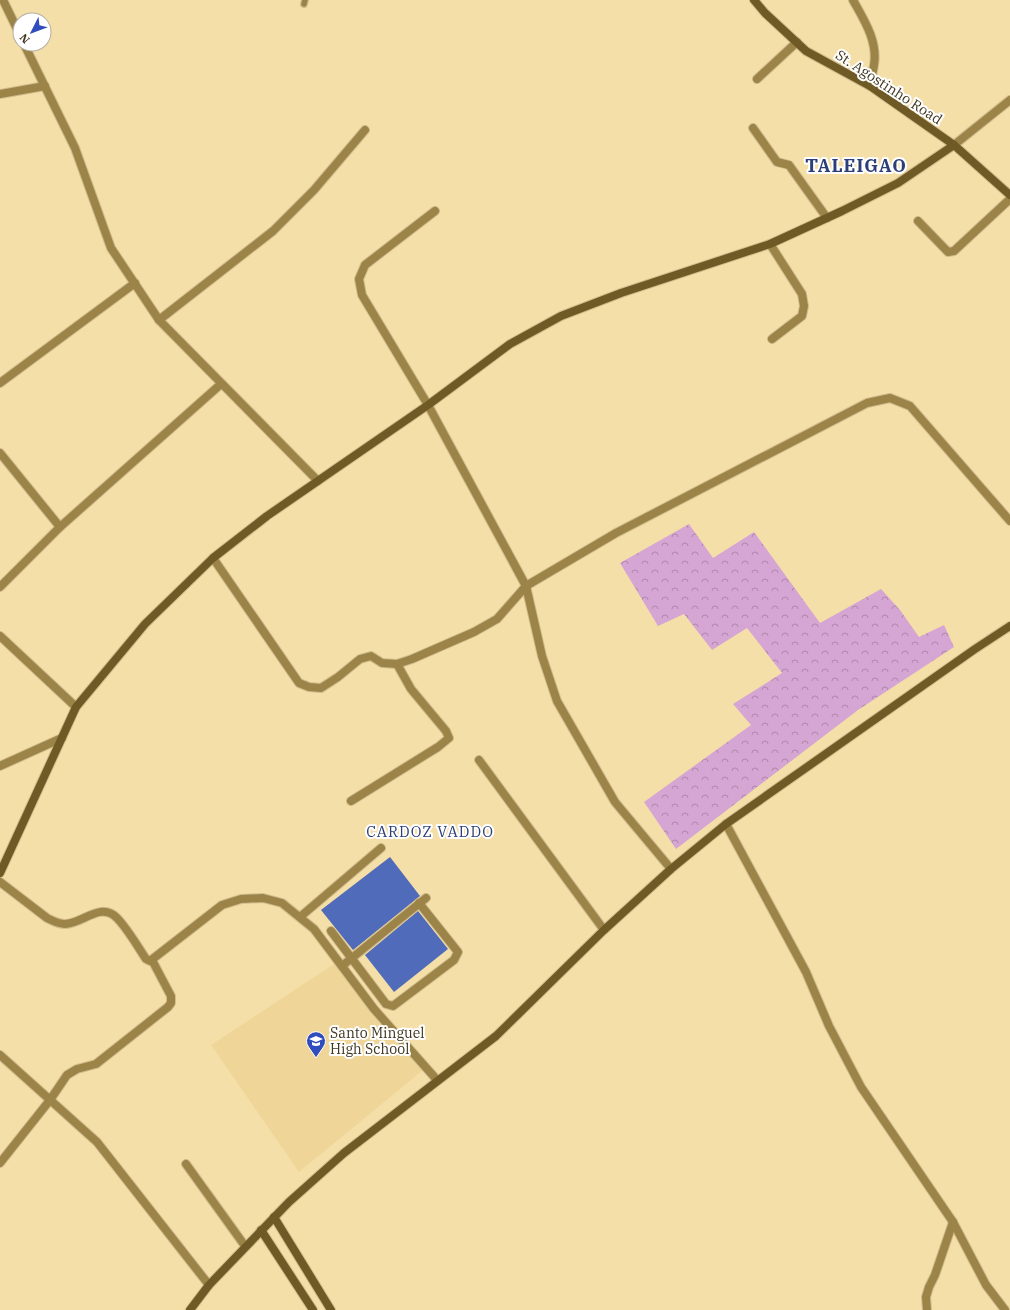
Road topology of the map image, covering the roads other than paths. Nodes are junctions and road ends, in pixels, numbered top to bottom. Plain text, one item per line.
1 (3, 0) edge
2 (754, 0) edge
3 (853, 0) edge
4 (12, 19) edge
5 (796, 42) junction
6 (28, 52) edge
7 (757, 79) dead end
8 (45, 86) junction
9 (870, 86) junction
10 (0, 94) edge
11 (1010, 100) edge
12 (753, 128) dead end
13 (365, 130) dead end
14 (954, 145) junction
15 (1010, 195) edge
16 (1010, 199) edge
17 (435, 211) dead end
18 (827, 218) junction
19 (918, 221) dead end
20 (770, 244) junction
21 (135, 283) junction
22 (159, 320) junction
23 (772, 339) dead end
24 (0, 383) edge
25 (222, 384) junction
26 (428, 405) junction
27 (0, 452) edge
28 (318, 481) junction
29 (1010, 521) edge
30 (60, 527) junction
31 (213, 558) junction
32 (526, 586) junction
33 (0, 587) edge
34 (1010, 626) edge
35 (0, 636) edge
36 (397, 664) junction
37 (76, 707) junction
38 (62, 738) junction
39 (479, 760) dead end
40 (0, 766) edge
41 (351, 801) dead end
42 (726, 824) junction
43 (381, 848) dead end
44 (671, 869) junction
45 (0, 873) edge
46 (0, 882) edge
47 (426, 898) dead end
48 (419, 903) junction
49 (300, 917) junction
50 (604, 930) junction
51 (331, 931) dead end
52 (352, 958) junction
53 (152, 960) junction
54 (342, 966) junction
55 (0, 1055) edge
56 (437, 1080) junction
57 (50, 1100) junction
58 (0, 1163) edge
59 (186, 1164) dead end
60 (274, 1217) junction
61 (953, 1222) junction
62 (261, 1230) junction
63 (245, 1246) junction
64 (209, 1285) junction
65 (190, 1310) edge
66 (314, 1310) edge
67 (331, 1310) edge
68 (927, 1310) edge
69 (1005, 1310) edge

1 - 4 street
2 - 5 main road, St. Agostinho Road
3 - 9 street
5 - 7 street
5 - 9 main road, St. Agostinho Road
6 - 8 street
8 - 10 street
8 - 21 street
9 - 14 main road, St. Agostinho Road
11 - 14 street
12 - 18 street
13 - 22 street
14 - 15 main road, St. Agostinho Road
14 - 18 main road
16 - 19 street
17 - 26 street
18 - 20 main road
20 - 23 street
20 - 26 main road
21 - 22 street
21 - 24 street
22 - 25 street
25 - 28 street
25 - 30 street
26 - 28 main road
26 - 32 street
27 - 30 street
28 - 31 main road
29 - 32 street
30 - 33 street
31 - 36 street
31 - 37 main road
32 - 36 street
32 - 44 street
34 - 42 main road
35 - 37 street
36 - 41 street
37 - 38 main road
38 - 40 street
38 - 45 main road
39 - 50 street
42 - 44 main road
42 - 61 street
43 - 49 street
44 - 50 main road
46 - 53 street
47 - 48 street
48 - 52 street
48 - 52 street
49 - 53 street
49 - 54 street
50 - 56 main road
51 - 52 street
52 - 54 street
53 - 57 street
54 - 56 street
55 - 57 street
56 - 60 main road
57 - 58 street
57 - 64 street
59 - 63 street
60 - 62 main road
60 - 67 main road
61 - 68 street
61 - 69 street
62 - 63 main road
62 - 66 main road
63 - 64 main road
64 - 65 main road

